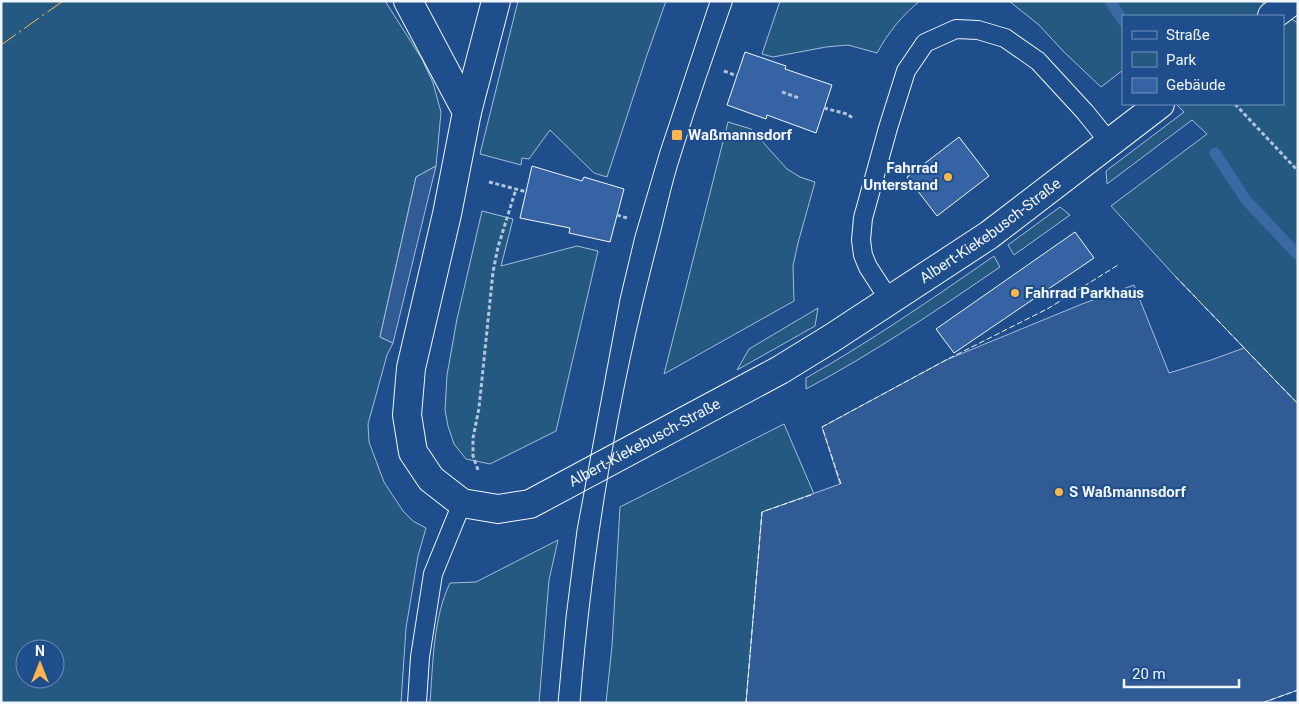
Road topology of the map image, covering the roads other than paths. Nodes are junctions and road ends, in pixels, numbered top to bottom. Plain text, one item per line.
1 (408, 1) edge
2 (496, 1) edge
3 (1292, 1) edge
4 (1273, 15) edge
5 (1159, 105) edge
6 (467, 112) junction
7 (1110, 143) junction
8 (890, 301) junction
9 (462, 503) junction
10 (417, 703) edge

1 - 6 street
2 - 6 street, Albert-Kiekebusch-Straße
3 - 4 street
5 - 7 street, Albert-Kiekebusch-Straße
6 - 9 street, Albert-Kiekebusch-Straße
7 - 8 street, Albert-Kiekebusch-Straße
7 - 8 lane
8 - 9 street, Albert-Kiekebusch-Straße
9 - 10 lane

